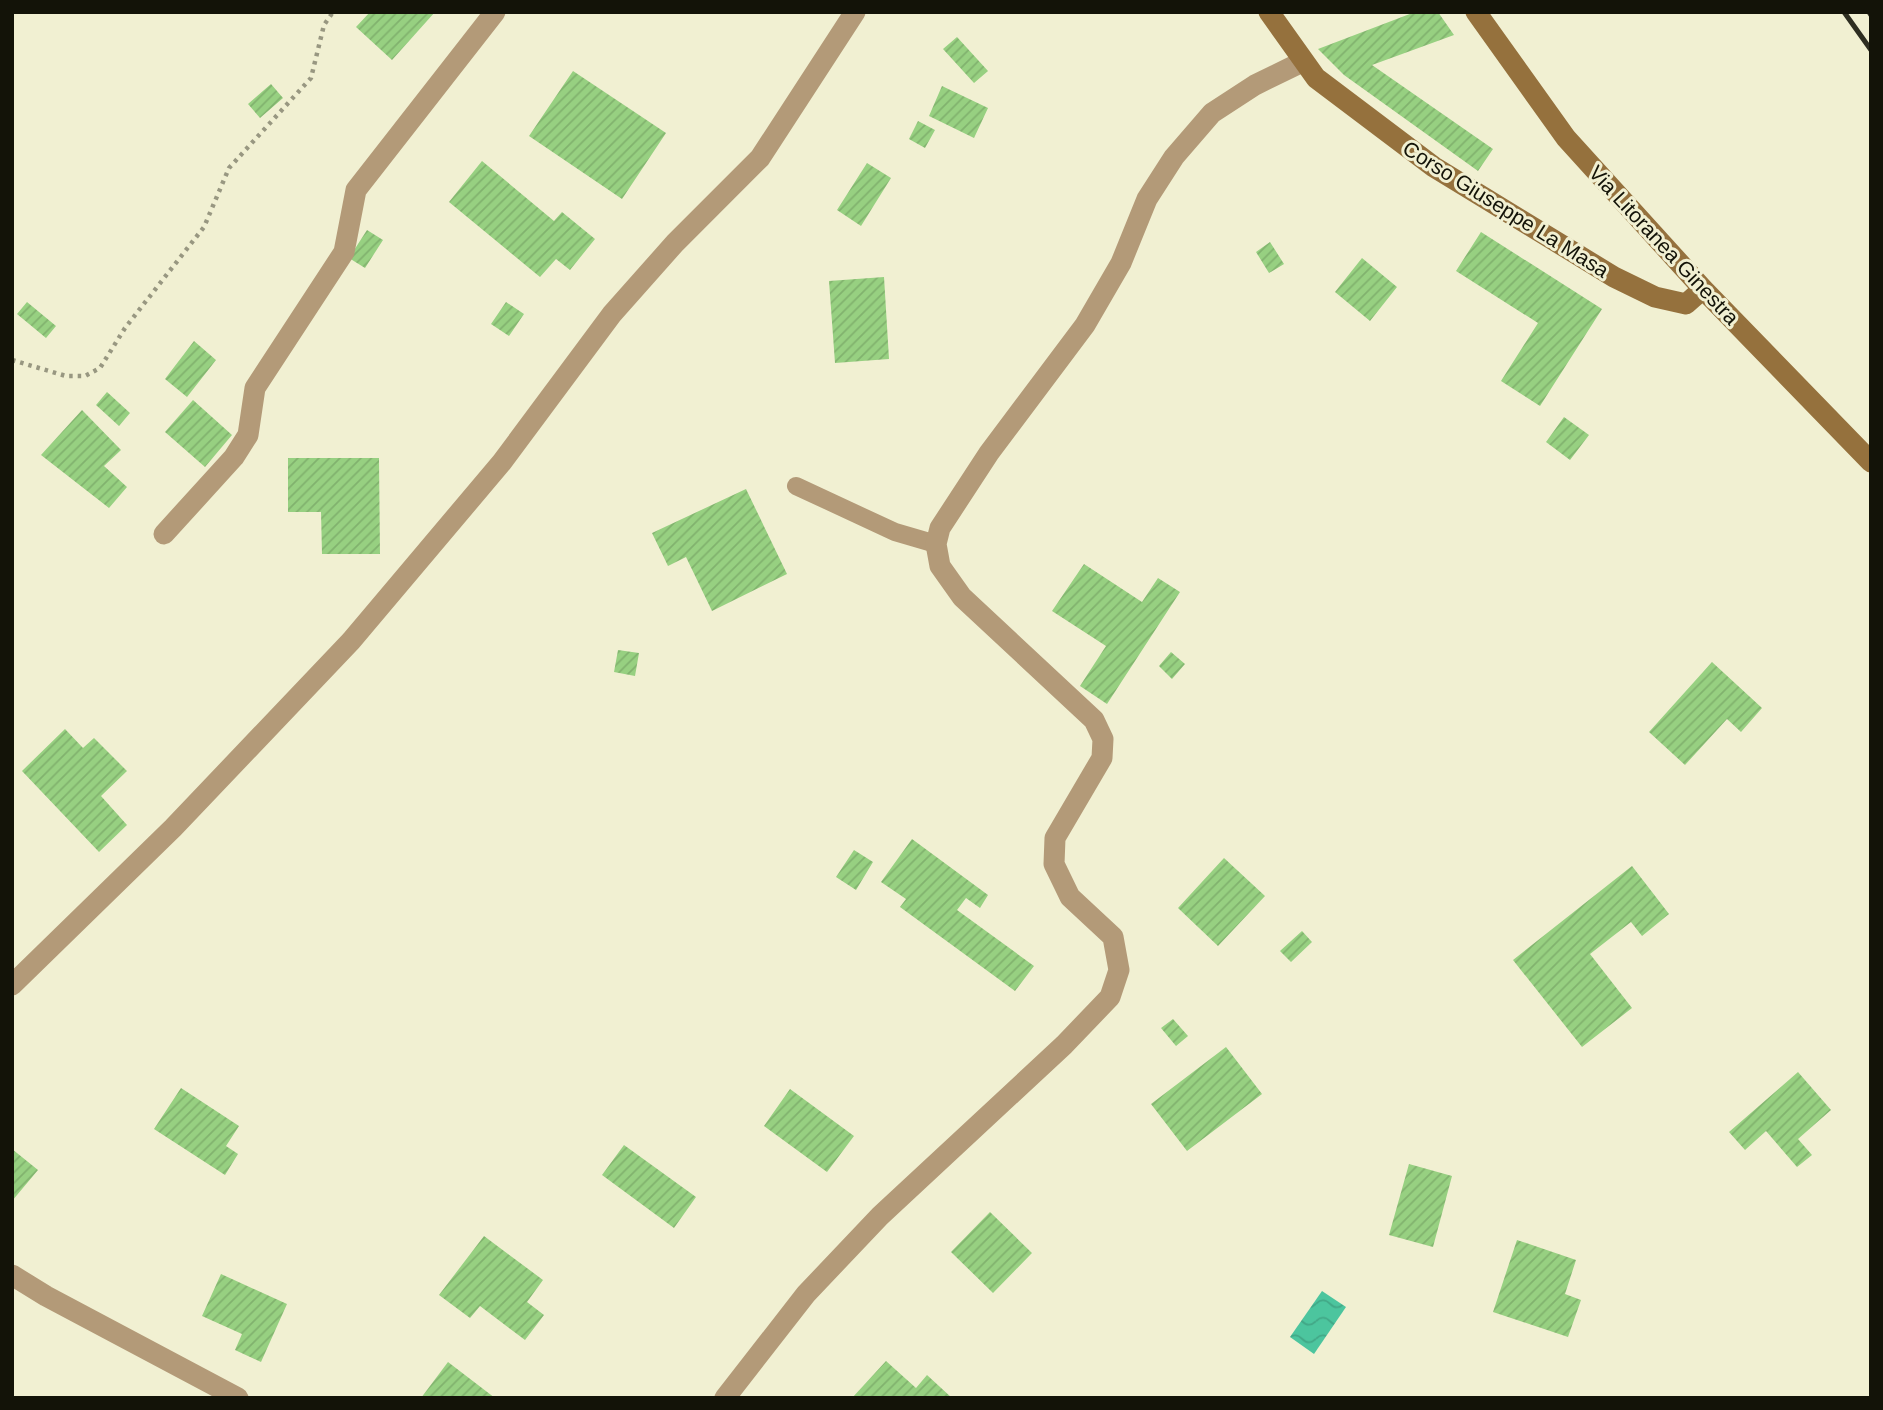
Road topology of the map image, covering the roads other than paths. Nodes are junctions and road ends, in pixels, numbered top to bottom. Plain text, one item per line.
1 (495, 12) edge
2 (855, 12) edge
3 (1269, 12) edge
4 (1476, 12) edge
5 (1302, 62) junction
6 (1703, 289) junction
7 (1871, 462) edge
8 (796, 486) dead end
9 (164, 534) dead end
10 (936, 544) junction
11 (12, 985) edge
12 (12, 1275) edge
13 (237, 1398) edge
14 (724, 1398) edge

1 - 9 street
2 - 11 street
3 - 5 main road, Corso Giuseppe La Masa
4 - 6 main road, Via Litoranea Ginestra
5 - 6 main road, Corso Giuseppe La Masa
5 - 10 street
6 - 7 main road, Via Litoranea Ginestra
8 - 10 lane
10 - 14 street
12 - 13 street

